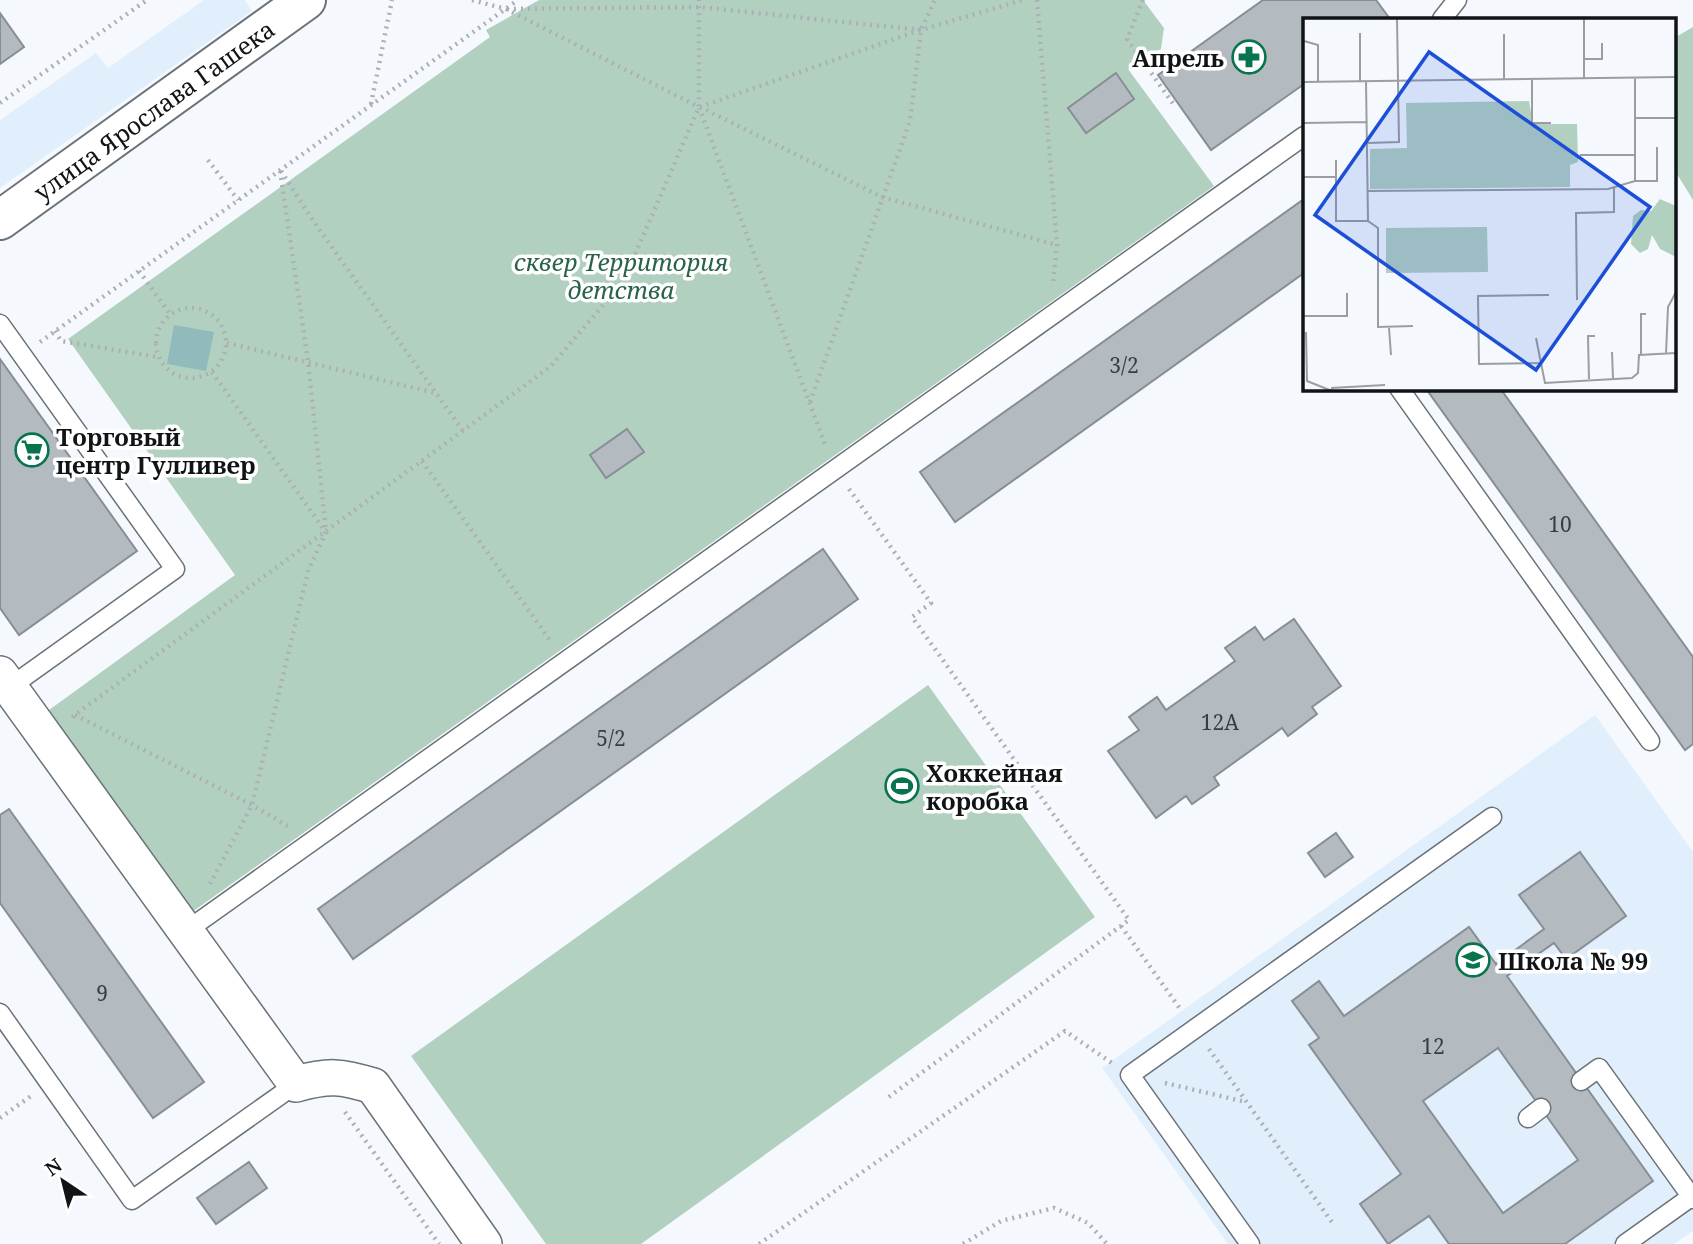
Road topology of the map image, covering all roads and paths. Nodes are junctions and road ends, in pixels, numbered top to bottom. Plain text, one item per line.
1 (147, 0) edge
2 (306, 0) edge
3 (392, 0) edge
4 (472, 0) edge
5 (518, 0) edge
6 (699, 0) edge
7 (935, 0) edge
8 (1023, 0) edge
9 (1037, 0) edge
10 (1143, 0) edge
11 (1457, 0) edge
12 (699, 7) junction
13 (506, 9) junction
14 (1443, 18) edge
15 (921, 30) junction
16 (0, 103) edge
17 (371, 104) junction
18 (1174, 105) dead end
19 (699, 107) junction
20 (1303, 137) edge
21 (208, 160) dead end
22 (280, 170) junction
23 (882, 197) junction
24 (238, 200) junction
25 (0, 220) edge
26 (1057, 245) junction
27 (139, 271) junction
28 (170, 314) junction
29 (1050, 316) junction
30 (0, 324) edge
31 (55, 331) junction
32 (227, 342) junction
33 (22, 355) junction
34 (159, 357) junction
35 (307, 361) junction
36 (212, 372) junction
37 (1400, 390) edge
38 (436, 393) junction
39 (810, 402) junction
40 (463, 432) junction
41 (422, 461) junction
42 (834, 468) junction
43 (326, 532) junction
44 (565, 661) junction
45 (5, 681) edge
46 (75, 715) junction
47 (46, 736) junction
48 (1650, 741) dead end
49 (252, 805) junction
50 (1492, 817) dead end
51 (313, 841) junction
52 (204, 895) dead end
53 (1121, 926) junction
54 (186, 931) junction
55 (0, 1013) edge
56 (1195, 1029) junction
57 (1130, 1075) junction
58 (1581, 1080) dead end
59 (49, 1083) junction
60 (296, 1084) junction
61 (886, 1099) dead end
62 (1246, 1102) junction
63 (0, 1118) edge
64 (1692, 1198) edge
65 (1335, 1224) dead end
66 (484, 1244) edge
67 (759, 1244) edge
68 (963, 1244) edge
69 (1107, 1244) edge
70 (1250, 1244) edge
71 (1625, 1244) edge

1 - 16 path
2 - 25 main road, улица Ярослава Гашека
3 - 17 path
4 - 13 path
5 - 13 path
6 - 12 path
7 - 15 path
8 - 15 path
9 - 26 path
10 - 18 path
11 - 14 lane
12 - 13 path
12 - 15 path
12 - 19 path
13 - 17 path
13 - 19 path
15 - 19 path
15 - 23 path
17 - 22 path
19 - 23 path
19 - 39 path
19 - 40 path
20 - 29 lane
21 - 24 path
22 - 24 path
22 - 35 path
22 - 38 path
23 - 26 path
23 - 39 path
24 - 27 path
26 - 29 path
27 - 28 path
27 - 31 path
28 - 32 path
28 - 34 path
29 - 42 lane
30 - 33 lane
31 - 33 path
31 - 34 path
32 - 35 path
32 - 36 path
33 - 45 lane
34 - 36 path
35 - 38 path
35 - 43 path
36 - 43 path
37 - 48 lane
38 - 40 path
39 - 42 path
40 - 41 path
41 - 43 path
41 - 44 path
42 - 44 lane
42 - 53 path
43 - 46 path
43 - 49 path
44 - 51 lane
45 - 47 street
46 - 47 path
46 - 49 path
47 - 54 street
49 - 51 path
49 - 52 path
50 - 56 lane
51 - 54 lane
53 - 56 path
53 - 61 path
54 - 60 street
55 - 59 lane
56 - 57 lane
56 - 62 path
57 - 62 path
57 - 67 path
57 - 70 lane
58 - 64 lane
59 - 60 lane
59 - 63 path
60 - 66 street
62 - 65 path
64 - 71 lane
68 - 69 path

